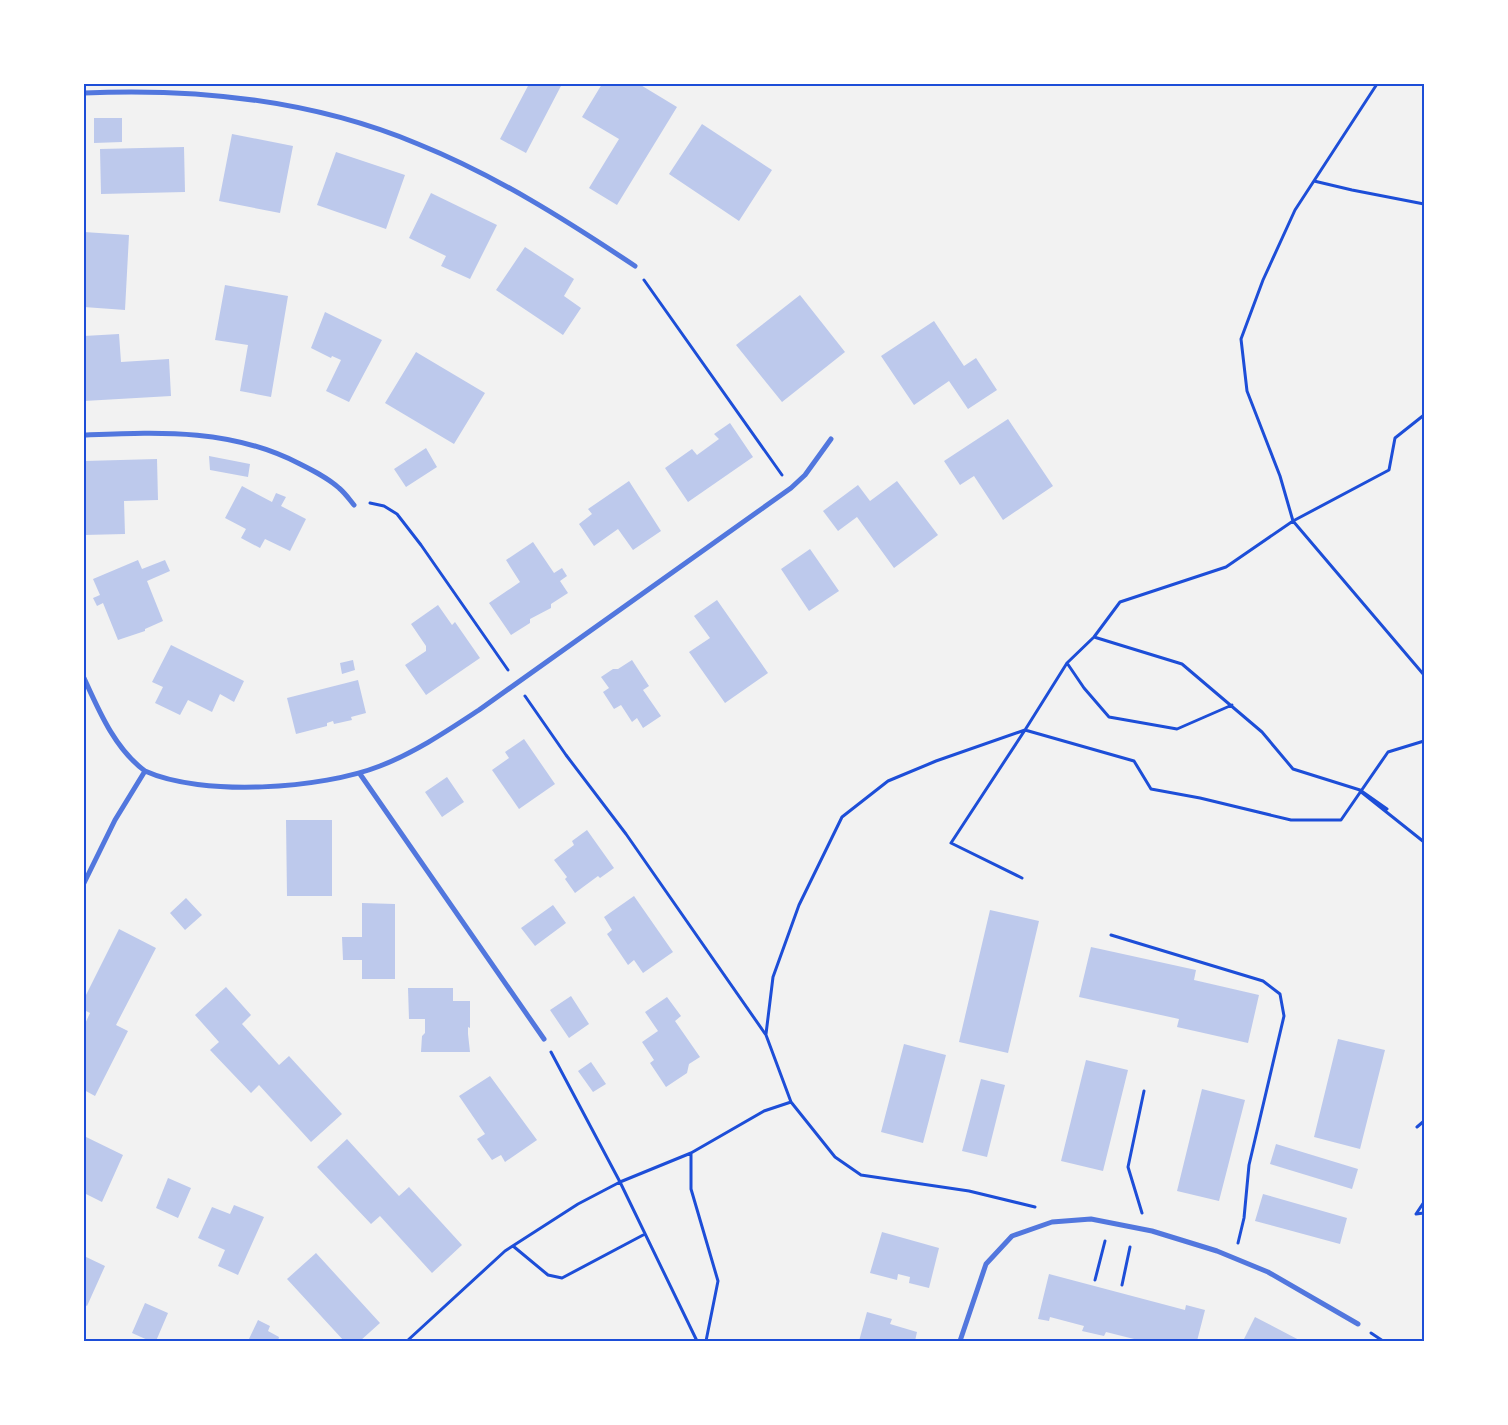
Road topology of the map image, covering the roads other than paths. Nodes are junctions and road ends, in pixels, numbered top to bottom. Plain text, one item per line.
1 (84, 93) edge
2 (635, 266) road end
3 (84, 435) edge
4 (831, 439) dead end
5 (354, 505) road end
6 (84, 678) edge
7 (145, 771) junction
8 (360, 774) junction
9 (84, 884) edge
10 (544, 1039) road end
11 (1358, 1324) dead end
12 (960, 1341) edge

1 - 2 street
3 - 5 street
4 - 8 street
6 - 7 street
7 - 8 street
7 - 9 street
8 - 10 street
11 - 12 street

